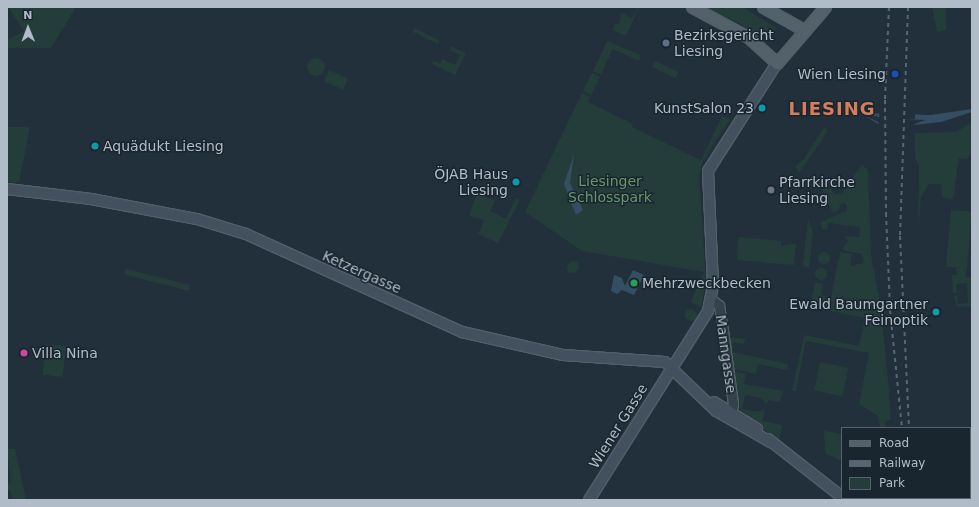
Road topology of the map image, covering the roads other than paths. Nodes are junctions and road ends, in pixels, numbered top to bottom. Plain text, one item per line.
1 (692, 7) edge
2 (763, 7) edge
3 (825, 7) edge
4 (776, 11) edge
5 (804, 30) junction
6 (777, 63) junction
7 (7, 189) edge
8 (715, 303) junction
9 (672, 368) junction
10 (731, 416) junction
11 (841, 495) edge
12 (588, 500) edge

1 - 6 main road
2 - 4 main road
3 - 5 main road
4 - 5 main road
5 - 6 main road
6 - 8 main road
7 - 9 main road, Ketzergasse
8 - 9 main road, Wiener Gasse
8 - 10 street, Manngasse
9 - 10 main road, Ketzergasse
9 - 12 main road, Wiener Gasse
10 - 11 main road, Ketzergasse

